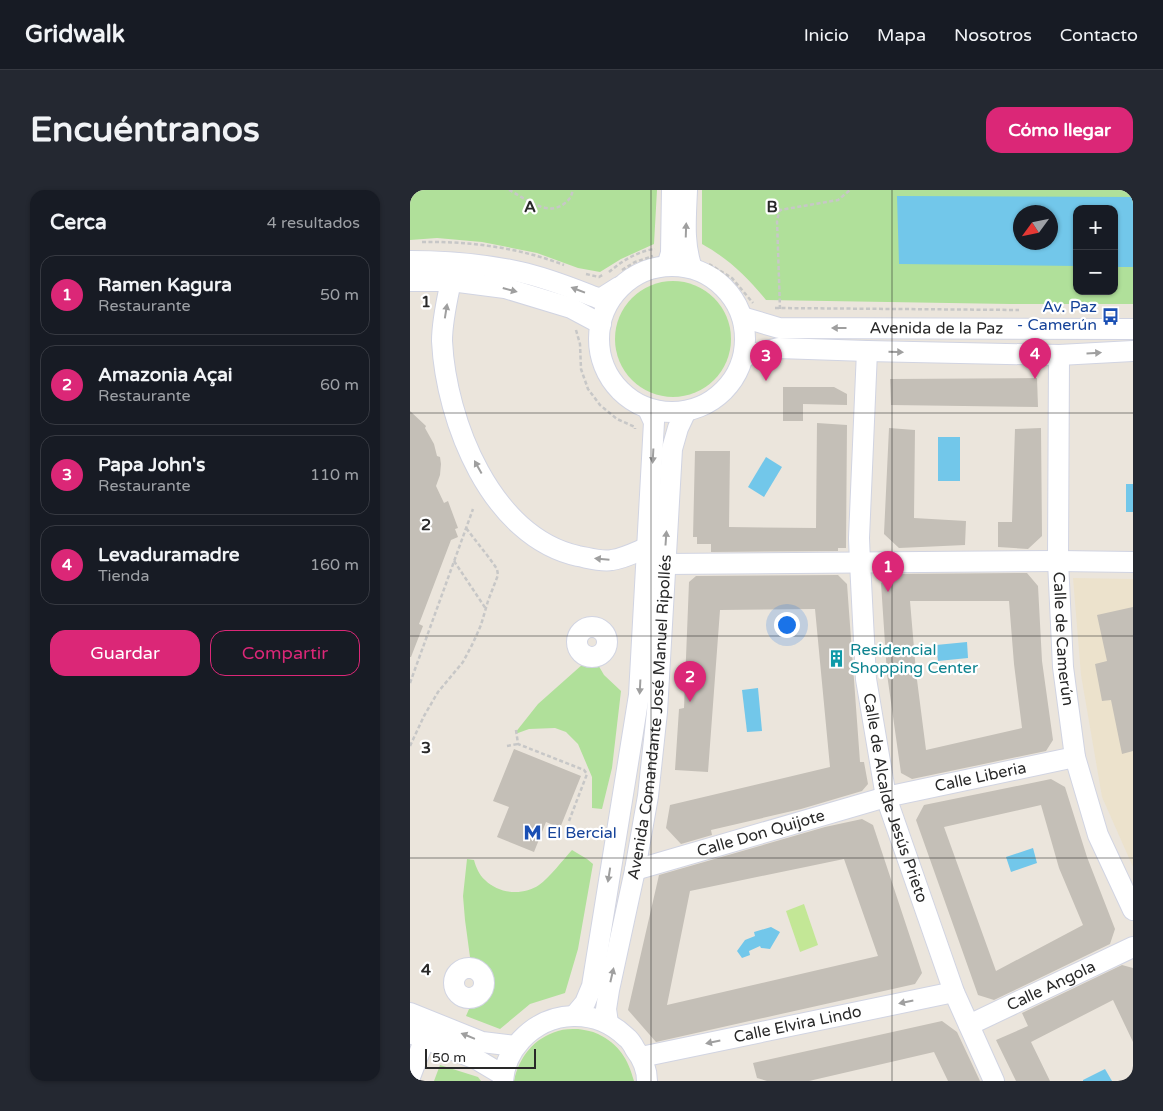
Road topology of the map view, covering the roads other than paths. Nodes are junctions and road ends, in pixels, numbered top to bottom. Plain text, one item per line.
1 (672, 190) edge
2 (687, 190) edge
3 (674, 258) junction
4 (410, 261) edge
5 (619, 280) junction
6 (410, 281) edge
7 (451, 281) junction
8 (748, 311) junction
9 (601, 324) junction
10 (1133, 329) edge
11 (867, 351) junction
12 (1133, 351) edge
13 (1059, 355) junction
14 (744, 356) junction
15 (648, 409) junction
16 (686, 411) junction
17 (648, 547) junction
18 (1058, 561) junction
19 (860, 562) junction
20 (1133, 562) edge
21 (664, 564) junction
22 (1075, 757) junction
23 (886, 797) junction
24 (635, 870) junction
25 (1133, 910) edge
26 (1133, 947) edge
27 (954, 992) junction
28 (410, 1013) edge
29 (575, 1015) junction
30 (608, 1023) junction
31 (969, 1025) junction
32 (417, 1036) edge
33 (515, 1046) junction
34 (641, 1057) junction
35 (410, 1077) edge
36 (503, 1078) edge
37 (647, 1081) edge
38 (994, 1081) edge

1 - 3 street
3 -> 2 street
3 - 5 street
3 - 8 street
5 -> 4 street
5 - 9 street
6 - 7 street
7 -> 9 street
17 -> 7 street
10 -> 8 street, Avenida de la Paz
8 - 14 street
9 - 15 street
11 -> 13 street
11 - 14 street
11 - 19 street, Calle de Alcalde Jesús Prieto
13 -> 12 street
13 - 18 street, Calle de Camerún
14 - 16 street
15 - 16 street
15 -> 17 street, Avenida Comandante José Manuel Ripollés
21 -> 16 street, Avenida Comandante José Manuel Ripollés
17 -> 29 street, Avenida Comandante José Manuel Ripollés
18 - 19 street
18 - 20 street
18 - 22 street, Calle de Camerún
19 - 21 street
19 - 23 street, Calle de Alcalde Jesús Prieto
21 - 24 street, Avenida Comandante José Manuel Ripollés
22 - 23 street, Calle Liberia
22 - 25 street, Calle de Camerún
23 - 24 street, Calle Don Quijote
23 - 27 street, Calle de Alcalde Jesús Prieto
30 -> 24 street, Avenida Comandante José Manuel Ripollés
26 - 31 street, Calle Angola
27 - 31 street, Calle de Alcalde Jesús Prieto
27 -> 34 street, Calle Elvira Lindo
33 -> 28 street
29 - 30 street
29 - 33 street
30 - 34 street
31 - 38 street, Calle de Alcalde Jesús Prieto
32 - 35 street
32 - 36 street
33 - 36 street
34 - 37 street

